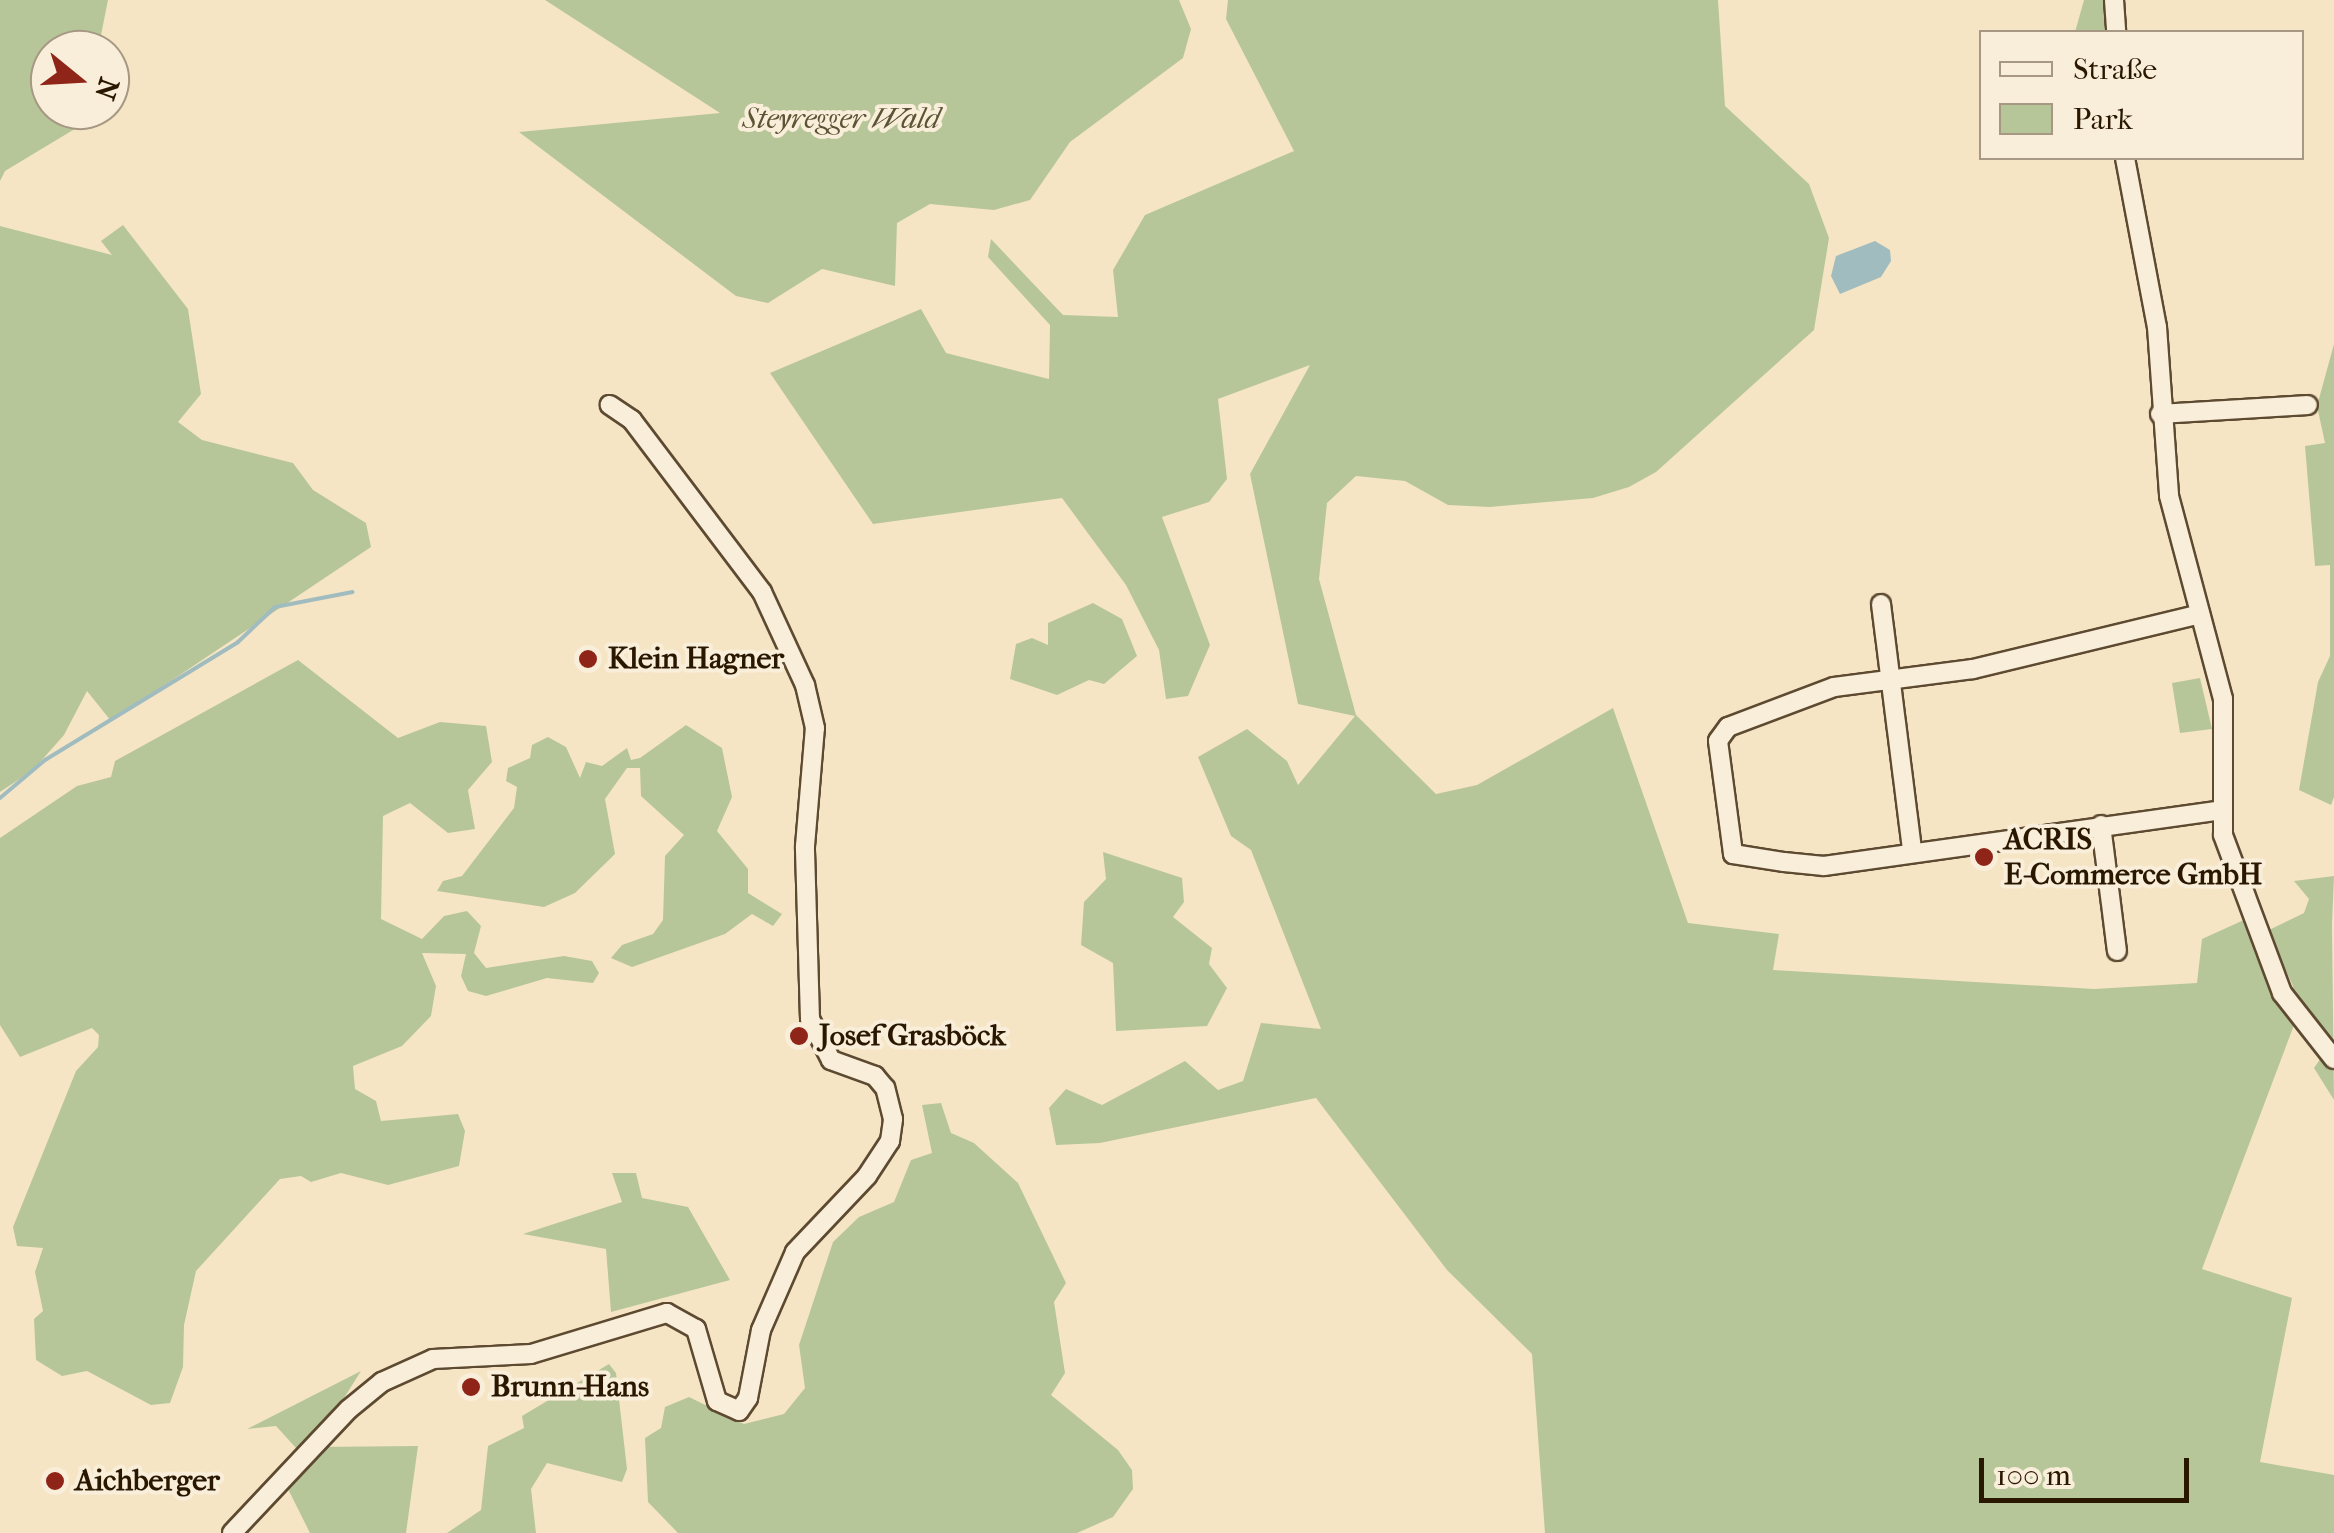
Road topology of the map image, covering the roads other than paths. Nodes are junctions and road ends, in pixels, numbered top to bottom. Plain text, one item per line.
1 (2114, 0) edge
2 (2116, 30) edge
3 (2125, 160) edge
4 (610, 405) dead end
5 (2308, 405) dead end
6 (2160, 414) junction
7 (1881, 604) dead end
8 (2200, 614) junction
9 (1890, 679) junction
10 (2220, 810) junction
11 (2101, 824) junction
12 (1912, 851) junction
13 (2117, 951) dead end
14 (2334, 1059) edge
15 (232, 1533) edge

1 - 2 street
3 - 6 street
4 - 15 street
5 - 6 street
6 - 8 street
7 - 9 street
8 - 9 street
8 - 10 street
9 - 12 street
9 - 12 street
10 - 11 street
10 - 14 street
11 - 12 street
11 - 13 street

